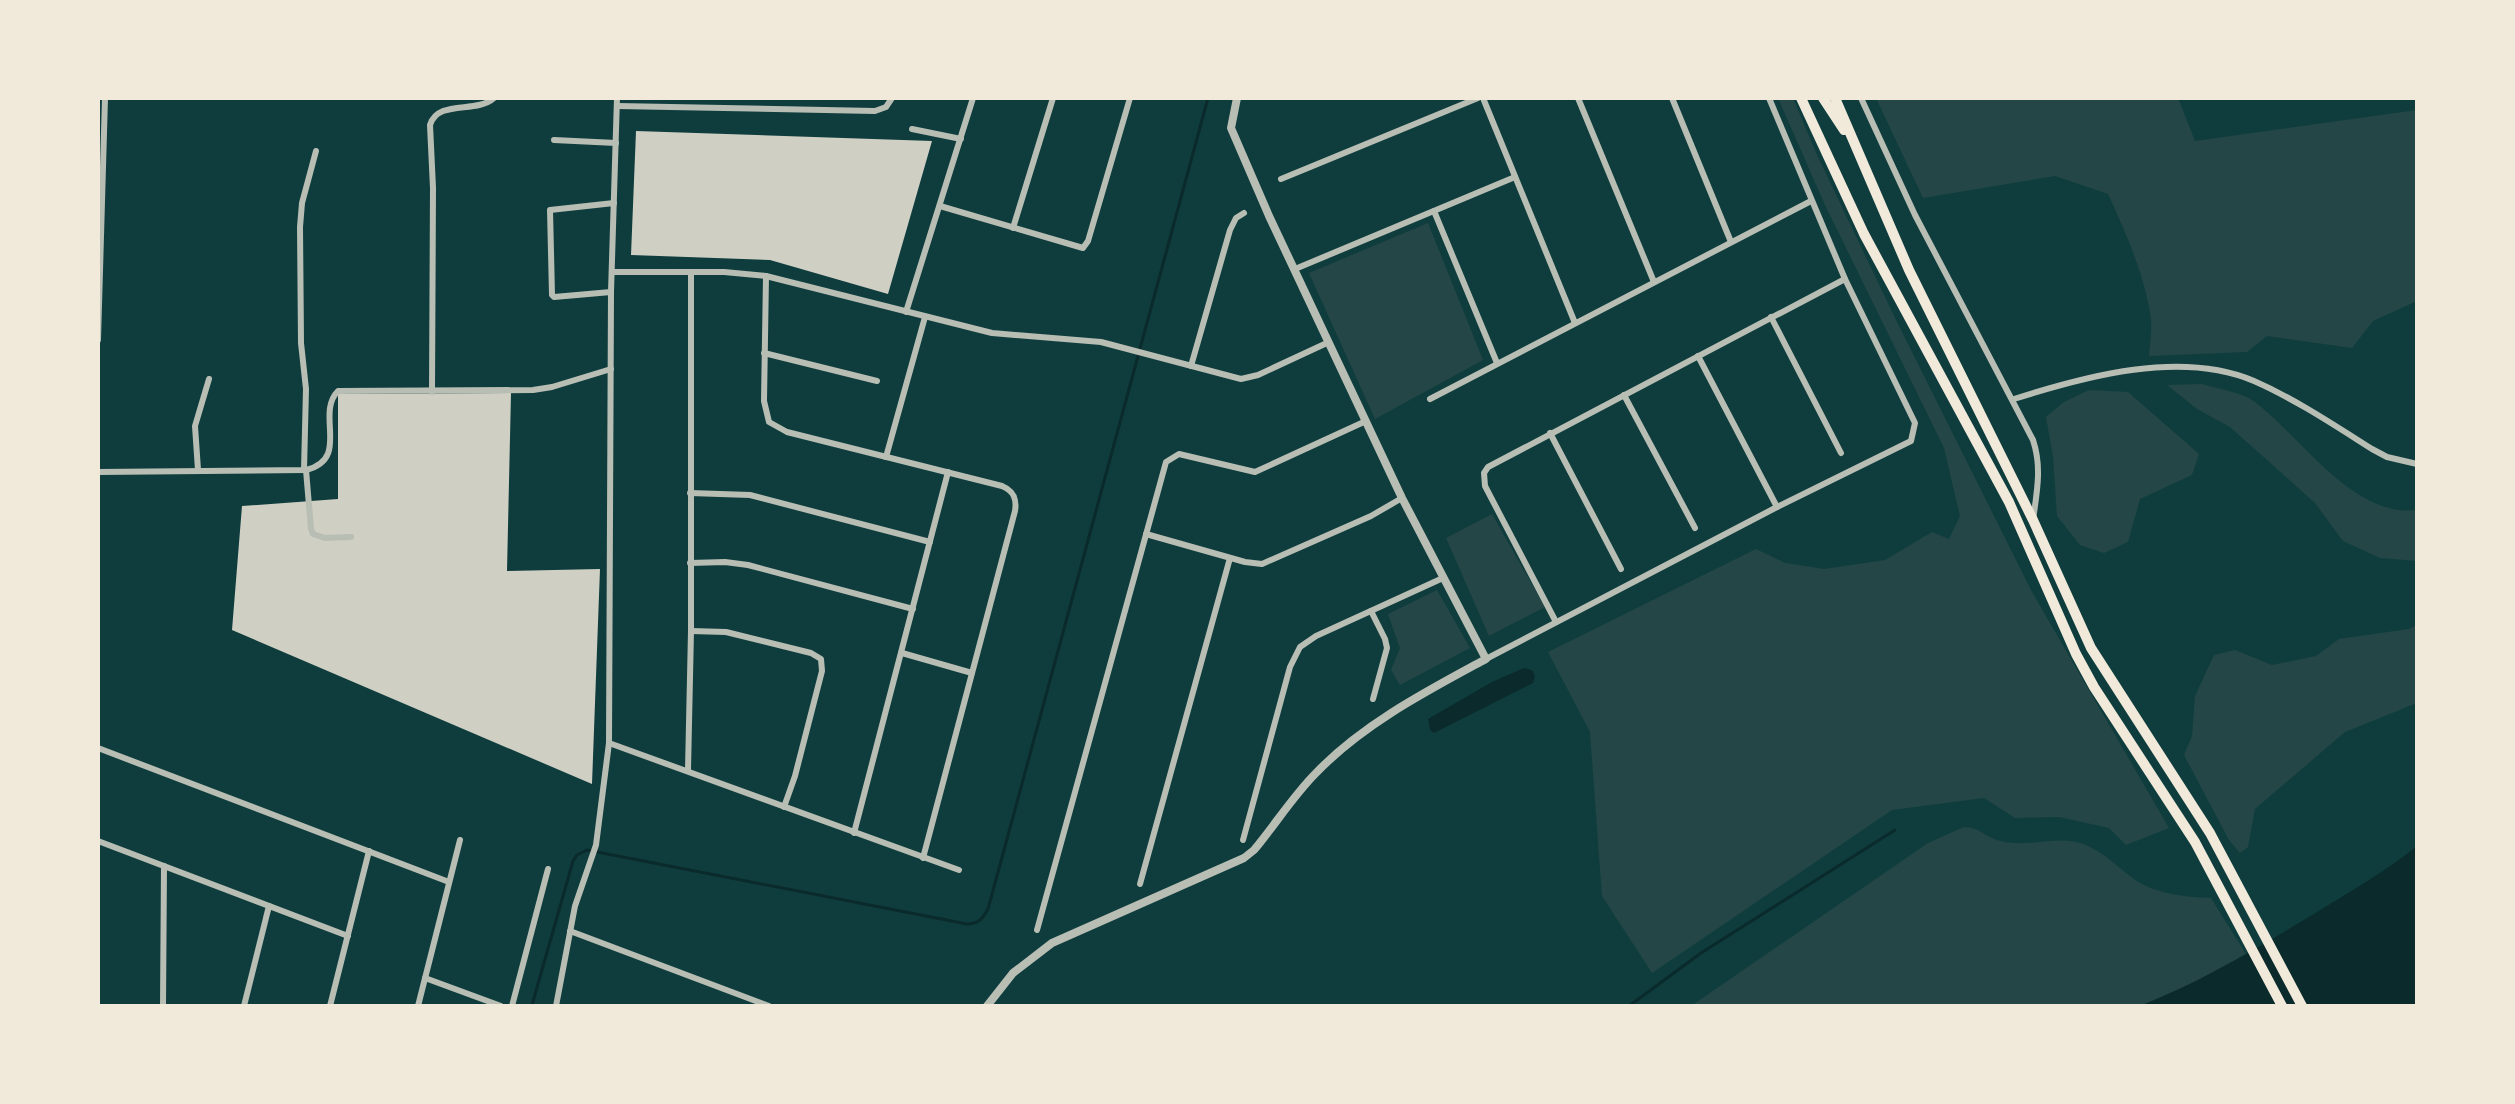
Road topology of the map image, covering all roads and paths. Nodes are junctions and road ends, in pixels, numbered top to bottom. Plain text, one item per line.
1 (105, 98) edge
2 (494, 98) edge
3 (691, 98) edge
4 (819, 98) edge
5 (892, 98) edge
6 (973, 98) edge
7 (1053, 98) edge
8 (1130, 98) edge
9 (1237, 98) edge
10 (1480, 98) edge
11 (1578, 98) edge
12 (1672, 98) edge
13 (1769, 98) edge
14 (1801, 98) edge
15 (1823, 98) edge
16 (1835, 98) edge
17 (1861, 98) edge
18 (617, 102) edge
19 (691, 107) junction
20 (815, 109) junction
21 (912, 129) dead end
22 (961, 139) junction
23 (1852, 139) junction
24 (554, 140) dead end
25 (616, 143) junction
26 (316, 151) dead end
27 (1515, 177) junction
28 (1281, 179) dead end
29 (1811, 201) junction
30 (614, 203) junction
31 (940, 206) junction
32 (1434, 211) junction
33 (1244, 213) dead end
34 (1013, 228) junction
35 (1731, 242) junction
36 (1295, 269) junction
37 (612, 272) junction
38 (691, 272) junction
39 (766, 276) junction
40 (1845, 279) junction
41 (1654, 282) junction
42 (611, 292) junction
43 (906, 312) junction
44 (925, 317) junction
45 (1771, 317) junction
46 (1575, 323) junction
47 (98, 340) edge
48 (1329, 342) junction
49 (764, 353) junction
50 (1698, 356) junction
51 (1497, 363) junction
52 (1191, 366) junction
53 (611, 369) junction
54 (209, 379) dead end
55 (877, 381) dead end
56 (432, 392) junction
57 (1624, 395) junction
58 (1430, 399) dead end
59 (2014, 399) junction
60 (1366, 421) junction
61 (1550, 433) junction
62 (1841, 453) dead end
63 (886, 457) junction
64 (2417, 464) edge
65 (198, 470) junction
66 (305, 470) junction
67 (98, 472) edge
68 (948, 472) junction
69 (690, 493) junction
70 (1402, 498) junction
71 (1777, 507) junction
72 (2033, 520) junction
73 (1695, 528) dead end
74 (1146, 534) junction
75 (351, 537) dead end
76 (930, 542) junction
77 (1230, 558) junction
78 (690, 563) junction
79 (1621, 569) dead end
80 (1443, 578) junction
81 (913, 609) junction
82 (1371, 611) junction
83 (1556, 622) junction
84 (691, 631) junction
85 (902, 653) junction
86 (1486, 659) junction
87 (972, 673) junction
88 (1373, 699) dead end
89 (609, 743) junction
90 (98, 748) edge
91 (688, 770) junction
92 (784, 807) junction
93 (854, 833) junction
94 (460, 840) dead end
95 (1243, 840) dead end
96 (98, 841) edge
97 (369, 851) junction
98 (923, 858) junction
99 (164, 866) junction
100 (548, 869) dead end
101 (959, 870) dead end
102 (449, 882) junction
103 (1140, 884) dead end
104 (269, 906) junction
105 (1037, 930) dead end
106 (570, 931) junction
107 (348, 936) junction
108 (425, 978) junction
109 (163, 1006) edge
110 (244, 1006) edge
111 (330, 1006) edge
112 (418, 1006) edge
113 (501, 1006) edge
114 (512, 1006) edge
115 (556, 1006) edge
116 (769, 1006) edge
117 (987, 1006) edge
118 (2282, 1006) edge
119 (2302, 1006) edge

1 - 47 street
2 - 56 street
3 - 19 street
4 - 20 street
5 - 20 street
6 - 22 street
7 - 34 street
8 - 34 street
9 - 36 street
10 - 27 street
10 - 28 street
11 - 41 street
12 - 35 street
13 - 29 street
14 - 118 highway
15 - 23 highway
16 - 23 highway
17 - 59 street
18 - 19 street
18 - 25 street
19 - 20 street
21 - 22 street
22 - 31 street
23 - 72 highway
24 - 25 street
25 - 30 street
26 - 66 street
27 - 32 street
27 - 46 street
29 - 35 street
29 - 40 street
30 - 37 street
30 - 42 street
31 - 34 street
31 - 43 street
32 - 36 street
32 - 51 street
33 - 52 street
35 - 41 street
36 - 48 street
37 - 38 street
37 - 42 street
38 - 39 street
38 - 69 street
39 - 43 street
39 - 49 street
40 - 45 street
40 - 71 street
41 - 46 street
42 - 53 street
43 - 44 street
44 - 52 street
44 - 63 street
45 - 50 street
45 - 62 street
46 - 51 street
48 - 52 street
48 - 60 street
49 - 55 street
49 - 63 street
50 - 57 street
50 - 71 street
51 - 58 street
53 - 56 street
53 - 89 street
54 - 65 street
56 - 66 street
57 - 61 street
57 - 73 street
59 - 64 street
59 - 72 street
60 - 70 street
60 - 74 street
61 - 79 street
61 - 83 street
63 - 68 street
65 - 66 street
65 - 67 street
66 - 75 street
68 - 76 street
68 - 87 street
69 - 76 street
69 - 78 street
70 - 77 street
70 - 80 street
71 - 83 street
72 - 119 highway
74 - 77 street
74 - 105 street
76 - 81 street
77 - 103 street
78 - 81 street
78 - 84 street
80 - 82 street
80 - 86 street
81 - 85 street
82 - 88 street
82 - 95 street
83 - 86 street
84 - 91 street
84 - 92 street
85 - 87 street
85 - 93 street
86 - 117 street
87 - 98 street
89 - 91 street
89 - 106 street
90 - 97 street
91 - 92 street
92 - 93 street
93 - 98 street
94 - 102 street
96 - 99 street
97 - 102 street
97 - 107 street
98 - 101 street
99 - 104 street
99 - 109 street
100 - 114 street
102 - 108 street
104 - 107 street
104 - 110 street
106 - 115 street
106 - 116 street
107 - 111 street
108 - 112 street
108 - 113 street

